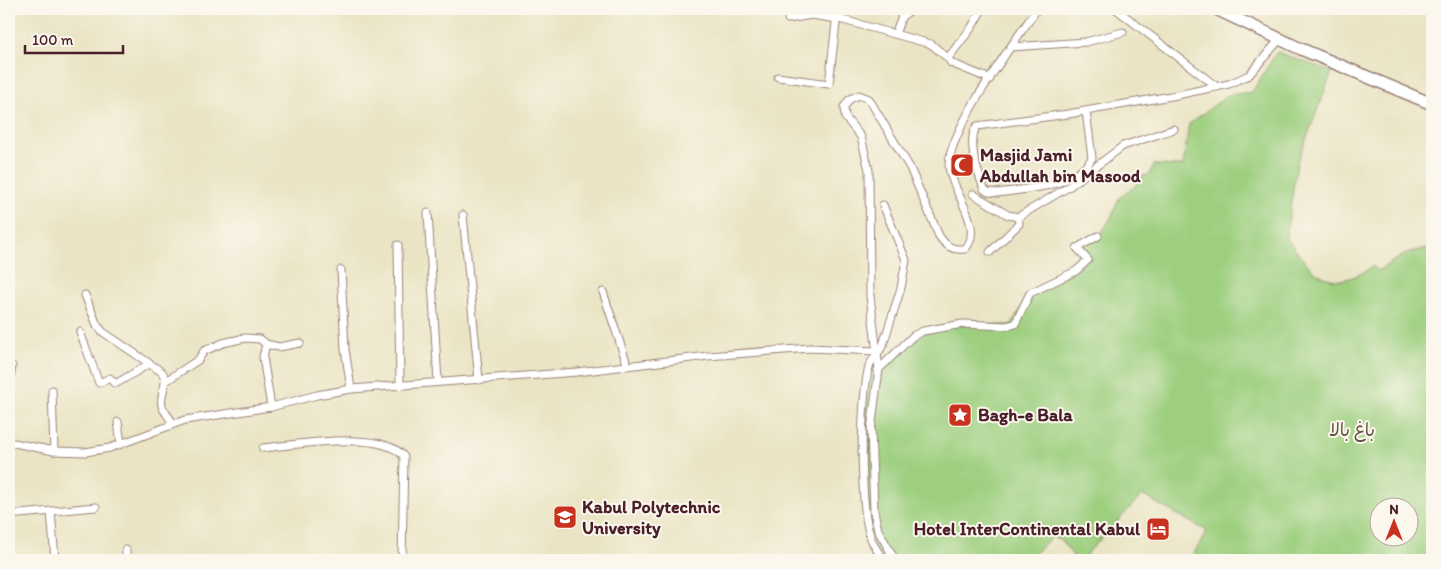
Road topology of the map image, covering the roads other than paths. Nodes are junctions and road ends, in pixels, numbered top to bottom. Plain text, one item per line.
1 (840, 9) edge
2 (912, 9) edge
3 (982, 9) edge
4 (1037, 9) edge
5 (1116, 9) edge
6 (1216, 9) edge
7 (788, 19) dead end
8 (836, 20) junction
9 (1123, 32) dead end
10 (895, 34) junction
11 (1280, 39) junction
12 (1010, 47) junction
13 (948, 58) junction
14 (778, 77) dead end
15 (990, 79) junction
16 (1216, 87) junction
17 (1432, 104) edge
18 (1086, 111) junction
19 (1174, 129) dead end
20 (973, 194) dead end
21 (883, 205) dead end
22 (428, 213) dead end
23 (463, 214) dead end
24 (1018, 217) junction
25 (1098, 236) dead end
26 (398, 245) dead end
27 (990, 252) dead end
28 (341, 270) dead end
29 (603, 292) dead end
30 (85, 295) dead end
31 (80, 332) dead end
32 (300, 343) dead end
33 (266, 344) junction
34 (876, 352) junction
35 (149, 364) junction
36 (627, 364) junction
37 (12, 366) dead end
38 (879, 369) junction
39 (868, 373) junction
40 (479, 380) junction
41 (166, 381) junction
42 (438, 382) junction
43 (400, 385) junction
44 (9, 386) edge
45 (351, 389) junction
46 (52, 390) dead end
47 (271, 407) junction
48 (118, 422) dead end
49 (173, 423) junction
50 (9, 442) edge
51 (122, 444) junction
52 (264, 448) dead end
53 (54, 451) junction
54 (96, 507) dead end
55 (52, 511) junction
56 (9, 515) edge
57 (126, 550) dead end
58 (55, 560) edge
59 (126, 560) edge
60 (402, 560) edge
61 (884, 560) edge
62 (895, 560) edge

1 - 8 street
2 - 10 street
3 - 13 street
4 - 12 street
5 - 16 street
6 - 11 main road
7 - 8 street
8 - 10 street
8 - 14 street
9 - 12 street
10 - 13 street
11 - 16 street
11 - 17 main road
12 - 15 street
13 - 15 street
15 - 34 street
16 - 18 street
18 - 18 street
19 - 24 street
20 - 24 street
21 - 34 street
22 - 42 street
23 - 40 street
24 - 27 street
25 - 38 street
26 - 43 street
28 - 45 street
29 - 36 street
30 - 35 street
31 - 35 street
32 - 33 street
33 - 41 street
33 - 47 street
34 - 36 street
34 - 38 street
34 - 39 street
35 - 41 street
36 - 40 street
37 - 44 street
38 - 39 street
38 - 62 street
39 - 61 street
40 - 42 street
41 - 49 street
42 - 43 street
43 - 45 street
45 - 47 street
46 - 53 street
47 - 49 street
48 - 51 street
49 - 51 street
50 - 53 street
51 - 53 street
52 - 60 street
54 - 55 street
55 - 56 street
55 - 58 street
57 - 59 street

